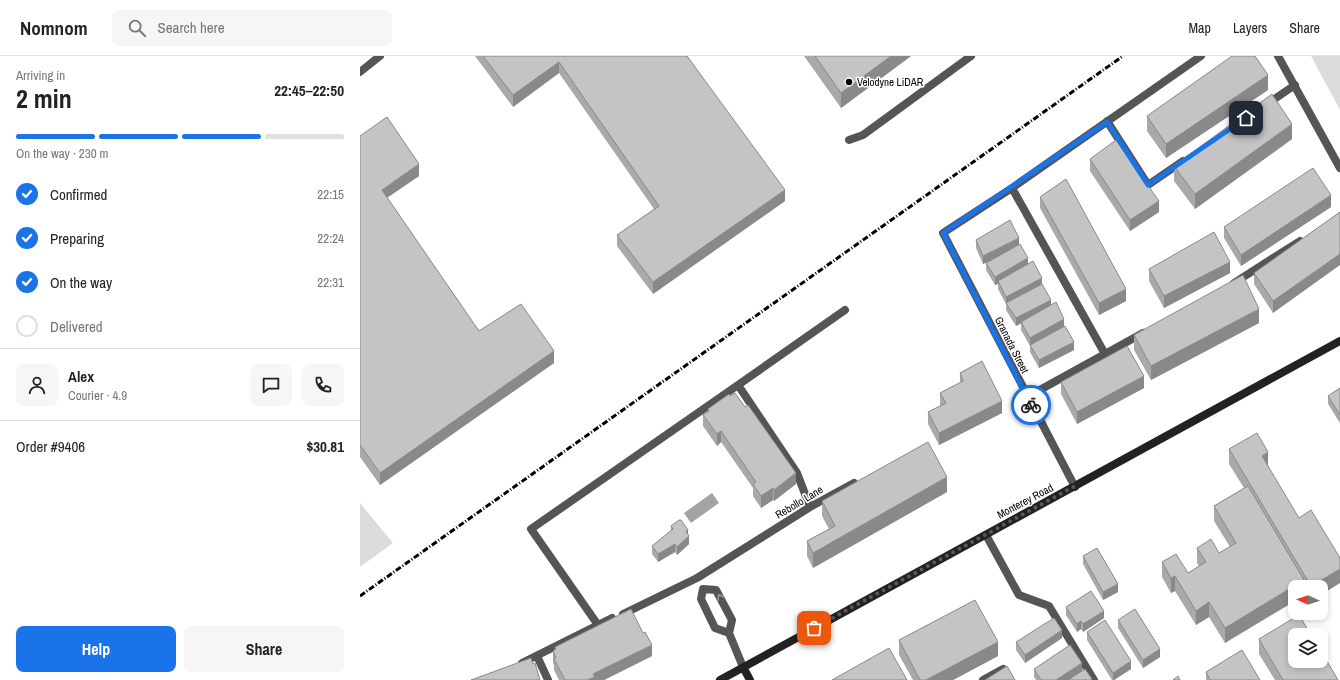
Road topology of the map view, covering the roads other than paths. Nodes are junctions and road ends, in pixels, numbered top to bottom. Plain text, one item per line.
1 (380, 56) edge
2 (971, 56) edge
3 (1201, 56) edge
4 (1278, 56) edge
5 (360, 72) edge
6 (1294, 85) junction
7 (1263, 107) edge
8 (1107, 122) junction
9 (849, 140) dead end
10 (1193, 154) edge
11 (1340, 168) edge
12 (1012, 188) junction
13 (1307, 237) edge
14 (1226, 287) edge
15 (845, 310) dead end
16 (1152, 328) edge
17 (1340, 341) edge
18 (1105, 354) junction
19 (738, 385) junction
20 (1026, 397) junction
21 (863, 478) edge
22 (1075, 486) junction
23 (810, 507) junction
24 (986, 535) junction
25 (697, 578) junction
26 (703, 589) junction
27 (598, 625) junction
28 (728, 633) junction
29 (537, 656) junction
30 (515, 666) edge
31 (743, 667) junction
32 (1003, 669) edge
33 (548, 680) edge
34 (720, 680) edge
35 (750, 680) edge
36 (983, 680) edge
37 (1094, 680) edge

1 - 5 street
2 - 9 street
3 - 8 street
4 - 6 street
6 - 7 street
6 - 11 street
8 - 10 street
8 - 12 street
12 - 18 street
12 - 20 street, Granada Street
13 - 14 street
15 - 19 street
16 - 18 street
17 - 22 main road, Monterey Road
18 - 20 street
19 - 23 street
19 - 27 street
20 - 22 street, Granada Street
21 - 23 street, Rebollo Lane
22 - 24 main road, Monterey Road
23 - 25 street, Rebollo Lane
24 - 31 main road, Monterey Road
24 - 37 street
25 - 26 street
25 - 27 street, Rebollo Lane
26 - 28 street
28 -> 26 street
27 - 29 street, Rebollo Lane
28 - 31 street
29 - 30 street, Rebollo Lane
29 - 33 street
31 - 34 main road, Monterey Road
31 - 35 main road
32 - 36 street

